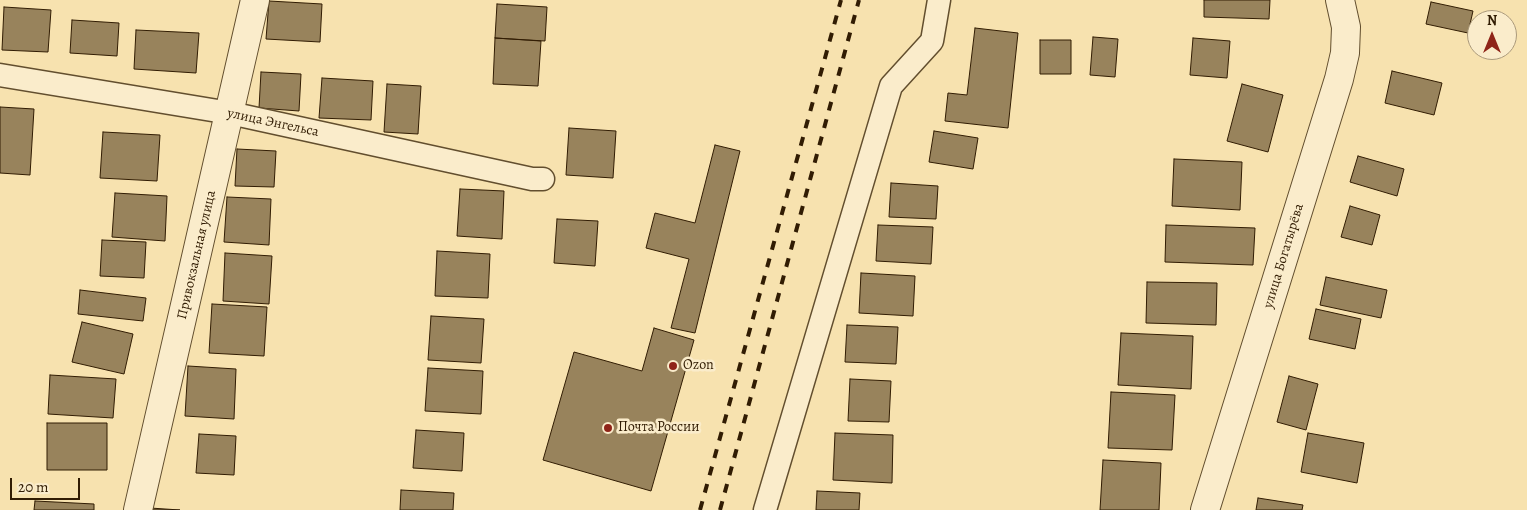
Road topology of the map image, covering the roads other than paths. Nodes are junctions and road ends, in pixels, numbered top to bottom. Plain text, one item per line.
1 (255, 0) edge
2 (939, 0) edge
3 (1340, 0) edge
4 (0, 75) edge
5 (230, 113) junction
6 (544, 179) dead end
7 (138, 510) edge
8 (765, 510) edge
9 (1205, 510) edge

1 - 5 street, Привокзальная улица
2 - 8 street
3 - 9 street, улица Богатырёва
4 - 5 street, улица Энгельса
5 - 6 street, улица Энгельса
5 - 7 street, Привокзальная улица

